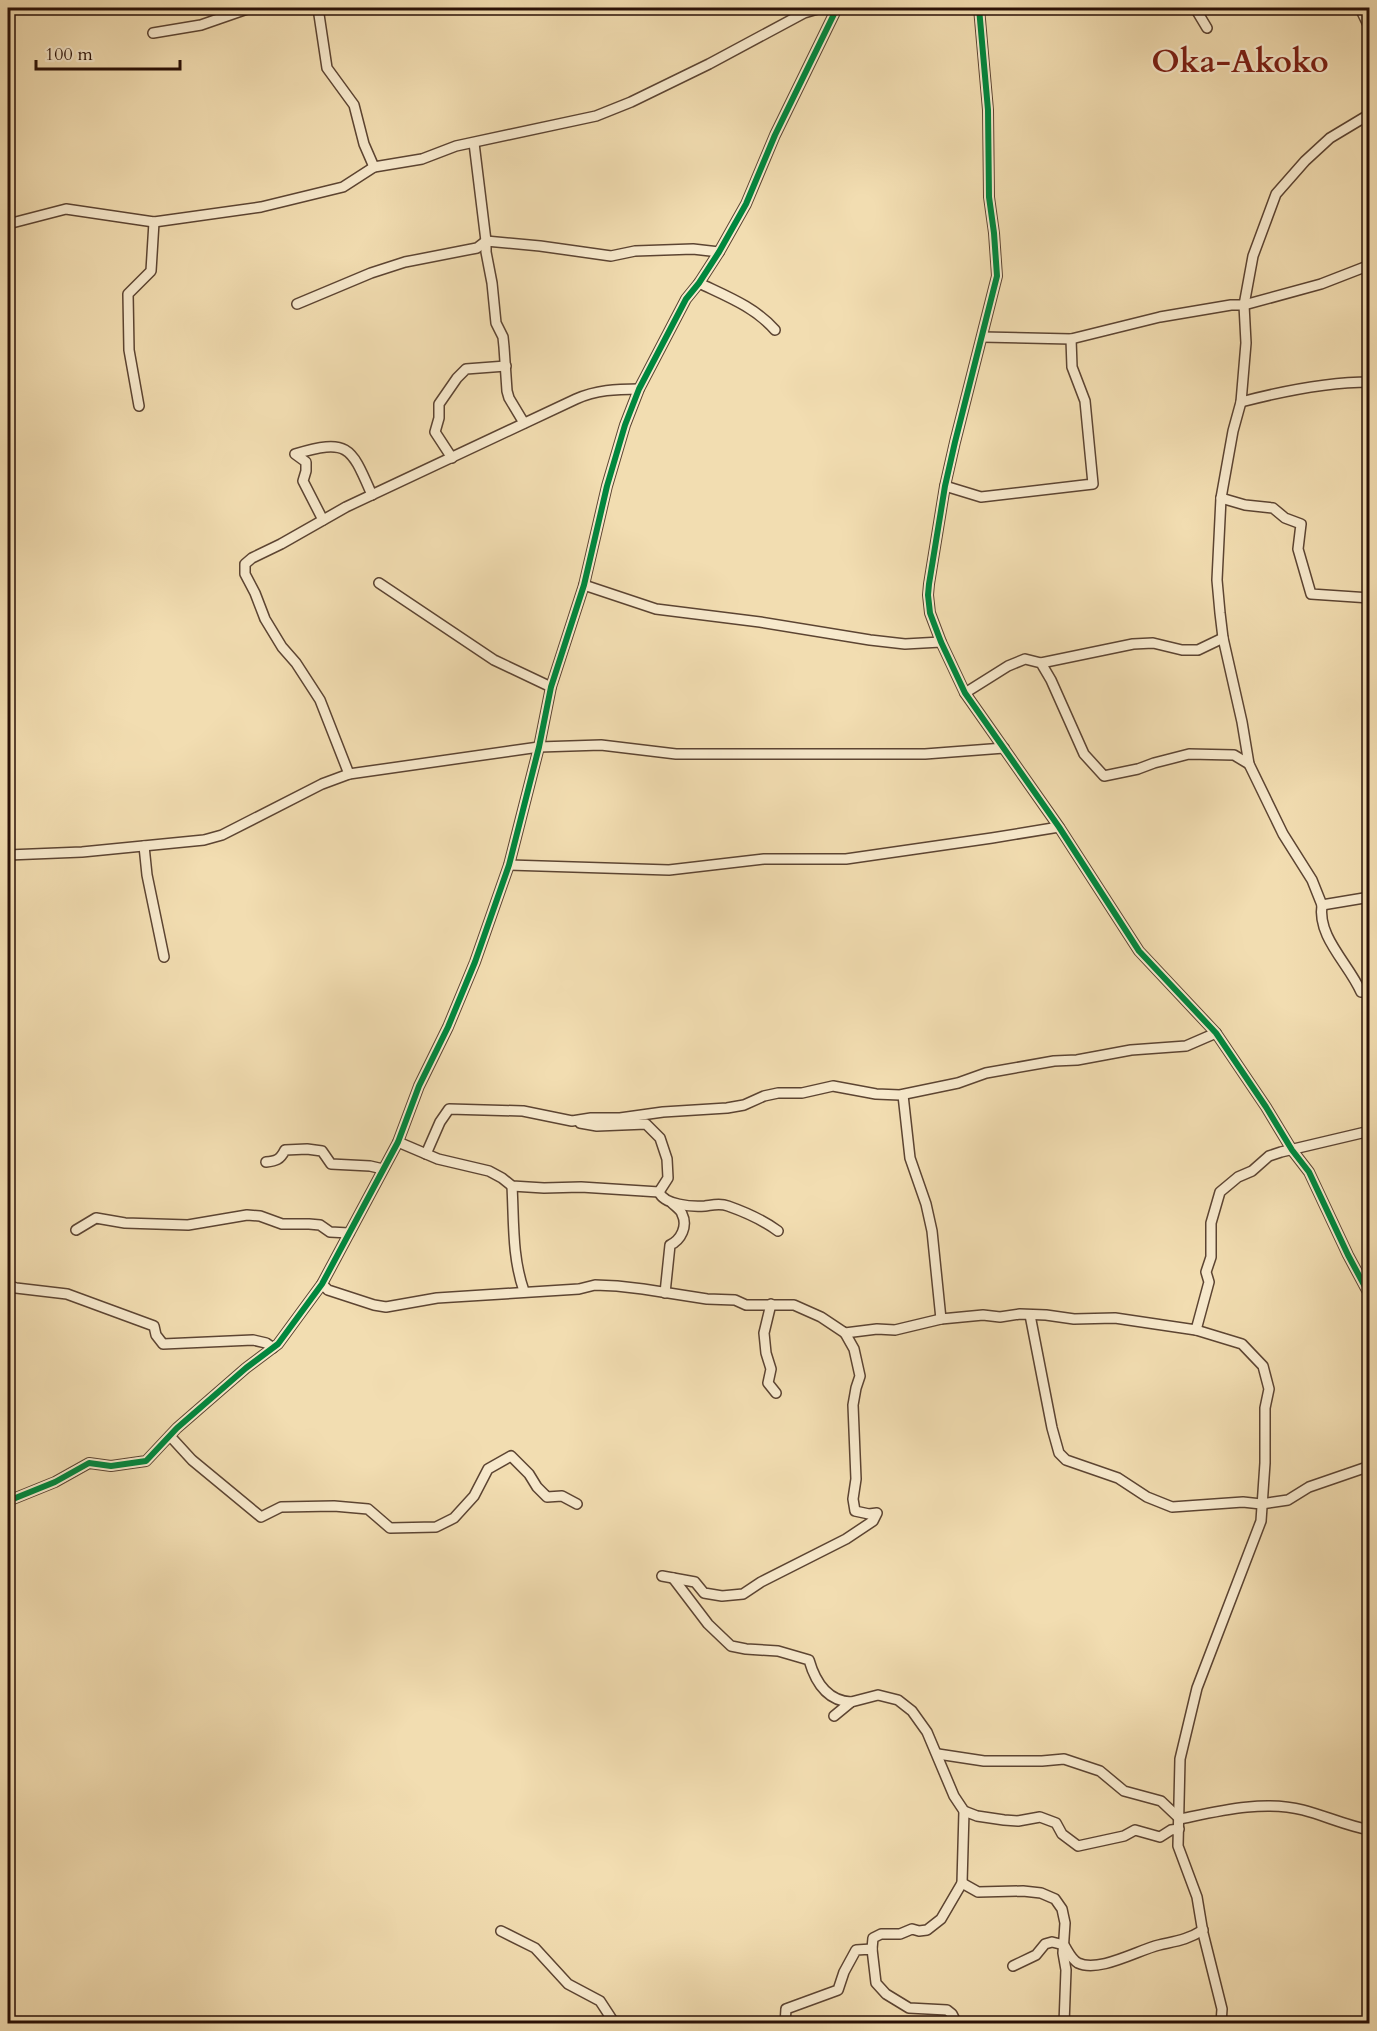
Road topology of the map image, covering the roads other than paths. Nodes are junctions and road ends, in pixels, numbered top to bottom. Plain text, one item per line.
1 (250, 8) edge
2 (318, 8) edge
3 (821, 8) edge
4 (837, 8) edge
5 (979, 8) edge
6 (1196, 8) edge
7 (1360, 8) edge
8 (1207, 28) dead end
9 (1370, 29) edge
10 (153, 33) dead end
11 (1370, 114) edge
12 (474, 143) junction
13 (374, 167) junction
14 (154, 222) junction
15 (8, 224) edge
16 (486, 242) junction
17 (719, 252) junction
18 (1370, 265) edge
19 (699, 283) junction
20 (297, 304) dead end
21 (1244, 305) junction
22 (775, 330) dead end
23 (982, 337) junction
24 (1071, 339) junction
25 (506, 366) junction
26 (1370, 382) edge
27 (639, 389) junction
28 (1241, 402) junction
29 (140, 406) dead end
30 (524, 423) junction
31 (452, 458) junction
32 (945, 486) junction
33 (372, 495) junction
34 (1221, 498) junction
35 (323, 520) junction
36 (379, 583) dead end
37 (584, 585) junction
38 (1370, 598) edge
39 (1223, 638) junction
40 (940, 642) junction
41 (1041, 663) junction
42 (551, 687) junction
43 (965, 693) junction
44 (1246, 744) junction
45 (539, 747) junction
46 (1004, 748) junction
47 (1234, 755) junction
48 (1249, 764) junction
49 (349, 774) junction
50 (1059, 827) junction
51 (144, 846) junction
52 (8, 855) edge
53 (509, 865) junction
54 (1370, 897) edge
55 (1322, 905) junction
56 (164, 957) dead end
57 (1361, 992) dead end
58 (1216, 1034) junction
59 (903, 1095) junction
60 (572, 1121) junction
61 (1370, 1131) edge
62 (398, 1142) junction
63 (1292, 1150) junction
64 (426, 1154) junction
65 (266, 1162) dead end
66 (383, 1169) junction
67 (512, 1186) junction
68 (658, 1192) junction
69 (672, 1203) junction
70 (76, 1230) dead end
71 (778, 1231) dead end
72 (349, 1233) junction
73 (322, 1284) junction
74 (8, 1285) edge
75 (524, 1291) junction
76 (665, 1293) junction
77 (1370, 1296) edge
78 (771, 1304) junction
79 (1030, 1315) junction
80 (941, 1319) junction
81 (1196, 1330) junction
82 (845, 1333) junction
83 (273, 1348) junction
84 (776, 1393) dead end
85 (170, 1436) junction
86 (1370, 1466) edge
87 (8, 1502) edge
88 (576, 1504) dead end
89 (1261, 1504) junction
90 (662, 1576) dead end
91 (673, 1578) junction
92 (851, 1702) junction
93 (834, 1716) dead end
94 (938, 1754) junction
95 (964, 1811) junction
96 (1179, 1824) junction
97 (1370, 1830) edge
98 (962, 1882) junction
99 (1203, 1930) junction
100 (501, 1931) dead end
101 (1064, 1945) junction
102 (872, 1949) junction
103 (1013, 1966) dead end
104 (615, 2024) edge
105 (785, 2024) edge
106 (957, 2024) edge
107 (1064, 2024) edge
108 (1221, 2024) edge

1 - 10 street
2 - 13 street
3 - 12 street
4 - 17 street
5 - 23 street
6 - 8 street
7 - 9 street
11 - 21 street
12 - 13 street
12 - 16 street
13 - 14 street
14 - 15 street
14 - 29 street
16 - 17 street
16 - 20 street
16 - 25 street
17 - 19 street
18 - 21 street
19 - 22 street
19 - 27 street
21 - 24 street
21 - 28 street
23 - 24 street
23 - 32 street
24 - 32 street
25 - 30 street
25 - 31 street
26 - 28 street
27 - 30 street
27 - 37 street
28 - 34 street
30 - 31 street
31 - 33 street
32 - 40 street
33 - 35 street
33 - 35 street
34 - 38 street
34 - 39 street
35 - 49 street
36 - 42 street
37 - 40 street
37 - 42 street
39 - 41 street
39 - 44 street
40 - 43 street
41 - 43 street
41 - 47 street
42 - 45 street
43 - 46 street
44 - 47 street
44 - 48 street
45 - 46 street
45 - 49 street
45 - 53 street
46 - 50 street
47 - 48 street
48 - 55 street
49 - 51 street
50 - 53 street
50 - 58 street
51 - 52 street
51 - 56 street
53 - 62 street
54 - 55 street
55 - 57 street
58 - 59 street
58 - 63 street
59 - 60 street
59 - 80 street
60 - 64 street
60 - 68 street
61 - 63 street
62 - 64 street
62 - 66 street
63 - 77 street
63 - 81 street
64 - 67 street
65 - 66 street
66 - 72 street
67 - 68 street
67 - 75 street
68 - 69 street
69 - 71 street
69 - 76 street
70 - 72 street
72 - 73 street
73 - 75 street
73 - 83 street
74 - 83 street
75 - 76 street
76 - 78 street
78 - 82 street
78 - 84 street
79 - 80 street
79 - 81 street
79 - 89 street
80 - 82 street
81 - 89 street
82 - 91 street
83 - 85 street
85 - 87 street
85 - 88 street
86 - 89 street
89 - 96 street
90 - 91 street
91 - 92 street
92 - 93 street
92 - 94 street
94 - 95 street
94 - 96 street
95 - 96 street
95 - 98 street
96 - 97 street
96 - 99 street
98 - 101 street
98 - 102 street
99 - 101 street
99 - 108 street
100 - 104 street
101 - 103 street
101 - 107 street
102 - 105 street
102 - 106 street

